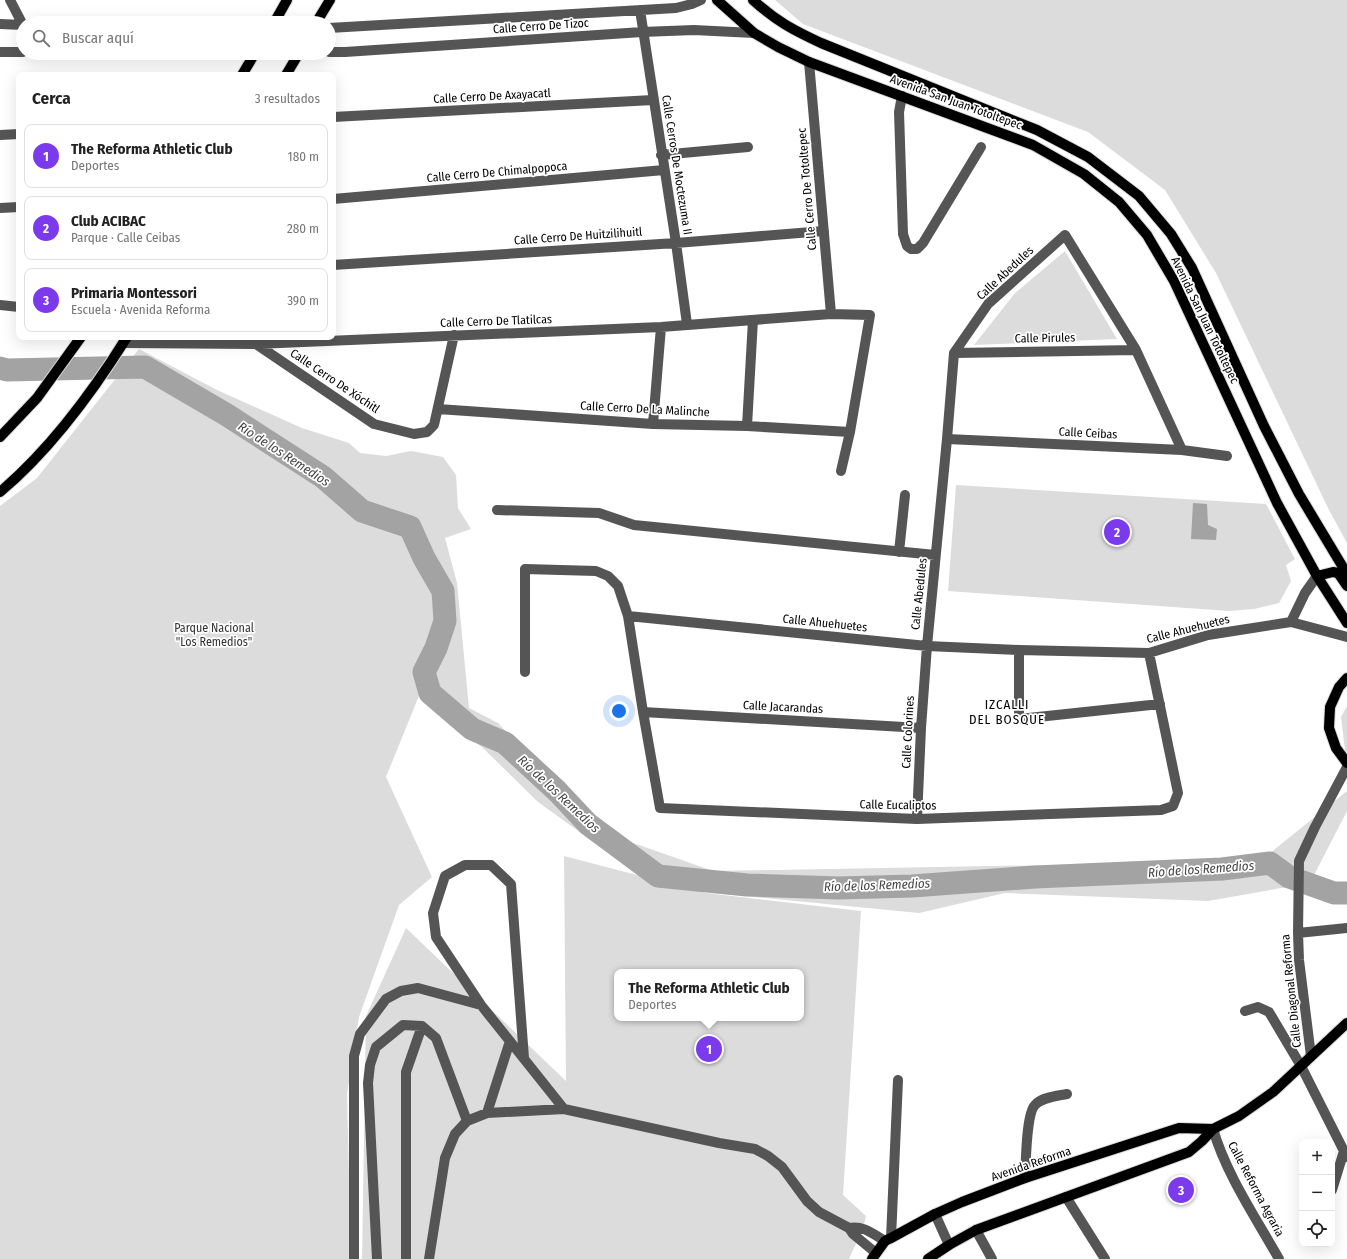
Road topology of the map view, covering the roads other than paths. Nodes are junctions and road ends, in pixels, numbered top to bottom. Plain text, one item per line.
1 (10, 0) edge
2 (287, 0) edge
3 (330, 0) edge
4 (701, 0) edge
5 (717, 0) edge
6 (753, 0) edge
7 (640, 10) junction
8 (18, 16) edge
9 (278, 16) edge
10 (320, 16) edge
11 (0, 24) edge
12 (16, 25) edge
13 (336, 28) edge
14 (642, 32) junction
15 (754, 33) junction
16 (0, 52) edge
17 (16, 52) edge
18 (336, 52) edge
19 (251, 60) edge
20 (295, 60) edge
21 (809, 62) junction
22 (244, 72) edge
23 (288, 72) edge
24 (902, 96) junction
25 (653, 100) junction
26 (336, 117) edge
27 (0, 134) edge
28 (16, 134) edge
29 (748, 147) dead end
30 (981, 147) dead end
31 (661, 155) junction
32 (664, 170) junction
33 (336, 199) edge
34 (16, 207) edge
35 (0, 208) edge
36 (824, 231) junction
37 (676, 243) junction
38 (336, 265) edge
39 (0, 305) edge
40 (16, 307) edge
41 (831, 314) junction
42 (753, 320) junction
43 (687, 324) junction
44 (661, 326) junction
45 (454, 335) junction
46 (79, 340) edge
47 (125, 340) edge
48 (256, 344) junction
49 (1136, 350) junction
50 (954, 353) junction
51 (438, 409) junction
52 (653, 424) junction
53 (747, 426) junction
54 (850, 432) junction
55 (0, 438) edge
56 (947, 439) junction
57 (1182, 450) junction
58 (1227, 456) dead end
59 (841, 471) dead end
60 (0, 492) edge
61 (905, 495) dead end
62 (497, 510) dead end
63 (899, 552) junction
64 (935, 555) junction
65 (1347, 574) edge
66 (1317, 576) junction
67 (1347, 586) edge
68 (628, 616) junction
69 (1291, 622) junction
70 (1347, 623) edge
71 (1347, 637) edge
72 (926, 646) junction
73 (1019, 650) junction
74 (1149, 653) junction
75 (525, 672) dead end
76 (1347, 678) edge
77 (1160, 704) junction
78 (643, 712) junction
79 (921, 728) junction
80 (1347, 763) edge
81 (1347, 767) edge
82 (917, 820) junction
83 (1347, 928) edge
84 (1298, 933) junction
85 (481, 1005) junction
86 (1246, 1011) dead end
87 (1347, 1023) edge
88 (422, 1026) junction
89 (510, 1041) junction
90 (1311, 1056) junction
91 (524, 1058) junction
92 (1301, 1066) junction
93 (898, 1080) dead end
94 (1067, 1094) dead end
95 (564, 1109) junction
96 (487, 1113) junction
97 (467, 1121) junction
98 (1213, 1129) junction
99 (1346, 1154) edge
100 (1025, 1178) junction
101 (1335, 1182) edge
102 (1066, 1197) junction
103 (936, 1214) junction
104 (849, 1228) junction
105 (976, 1230) junction
106 (888, 1239) junction
107 (949, 1245) junction
108 (874, 1256) edge
109 (354, 1259) edge
110 (377, 1259) edge
111 (406, 1259) edge
112 (429, 1259) edge
113 (928, 1259) edge
114 (992, 1259) edge
115 (1105, 1259) edge
116 (1279, 1259) edge

1 - 8 street
2 - 9 main road
3 - 10 main road
4 - 7 street, Calle Cerro De Tizoc
5 - 15 main road, Avenida San Juan Totoltepec
6 - 65 main road, Avenida San Juan Totoltepec
7 - 13 street, Calle Cerro De Tizoc
7 - 14 street, Calle Cerros De Moctezuma II
11 - 12 street
14 - 15 street, Calle Cerro De Tizoc
14 - 18 street, Calle Cerro De Tizoc
14 - 25 street, Calle Cerros De Moctezuma II
15 - 21 main road, Avenida San Juan Totoltepec
16 - 17 street
19 - 22 main road
20 - 23 main road
21 - 24 main road, Avenida San Juan Totoltepec
21 - 36 street, Calle Cerro De Totoltepec
24 - 30 street
24 - 66 main road, Avenida San Juan Totoltepec
25 - 26 street, Calle Cerro De Axayacatl
25 - 31 street, Calle Cerros De Moctezuma II
27 - 28 street
29 - 31 street
31 - 32 street, Calle Cerros De Moctezuma II
32 - 33 street, Calle Cerro De Chimalpopoca
32 - 37 street, Calle Cerros De Moctezuma II
34 - 35 street
36 - 37 street, Calle Cerro De Huitzilihuitl
36 - 41 street, Calle Cerro De Totoltepec
37 - 38 street, Calle Cerro De Huitzilihuitl
37 - 43 street, Calle Cerros De Moctezuma II
39 - 40 street
41 - 42 street, Calle Cerro De Tlatilcas
41 - 54 street, Calle Cerro De Tlatilcas
42 - 43 street, Calle Cerro De Tlatilcas
42 - 53 street
43 - 44 street, Calle Cerro De Tlatilcas
44 - 45 street, Calle Cerro De Tlatilcas
44 - 52 street
45 - 48 street, Calle Cerro De Tlatilcas
45 - 51 street
46 - 55 main road
47 - 48 street, Calle Cerro De Tlatilcas
47 - 60 main road
48 - 51 street, Calle Cerro De Xóchitl
49 - 50 street, Calle Pirules
49 - 50 street, Calle Abedules
49 - 57 street, Calle Abedules
50 - 56 street, Calle Abedules
51 - 52 street, Calle Cerro De La Malinche
52 - 53 street, Calle Cerro De La Malinche
53 - 54 street, Calle Cerro De La Malinche
54 - 59 street
56 - 57 street, Calle Ceibas
56 - 64 street, Calle Abedules
57 - 58 street, Calle Ceibas
61 - 63 street
62 - 63 street
63 - 64 street
64 - 72 street, Calle Abedules
66 - 67 main road
66 - 69 street
66 - 70 main road, Avenida San Juan Totoltepec
68 - 72 street, Calle Ahuehuetes
68 - 75 street, Calle Eucaliptos
68 - 78 street, Calle Eucaliptos
69 - 71 street, Calle Ahuehuetes
69 - 74 street, Calle Ahuehuetes
72 - 73 street, Calle Ahuehuetes
72 - 79 street, Calle Colorines
73 - 74 street, Calle Ahuehuetes
73 - 77 street
74 - 77 street, Calle Eucaliptos
76 - 80 main road
77 - 82 street, Calle Eucaliptos
78 - 79 street, Calle Jacarandas
78 - 82 street, Calle Eucaliptos
79 - 82 street, Calle Colorines
81 - 84 street, Calle Diagonal Reforma
83 - 84 street
84 - 90 street, Calle Diagonal Reforma
85 - 89 street
85 - 91 street
85 - 109 street
86 - 92 street
87 - 90 main road, Avenida Reforma
88 - 97 street
88 - 110 street
88 - 111 street
89 - 91 street
89 - 96 street
90 - 92 main road, Avenida Reforma
91 - 95 street
92 - 98 main road, Avenida Reforma
92 - 99 street
93 - 106 street
94 - 100 street
95 - 96 street
95 - 104 street
96 - 97 street
97 - 112 street
98 - 100 main road, Avenida Reforma
98 - 102 main road, Avenida Reforma
98 - 116 street, Calle Reforma Agraria
99 - 101 street
100 - 103 main road, Avenida Reforma
102 - 105 main road, Avenida Reforma
102 - 115 street
103 - 106 main road, Avenida Reforma
103 - 107 street
104 - 106 street
104 - 108 street
105 - 107 main road, Avenida Reforma
105 - 114 street
106 - 108 main road, Avenida Reforma
107 - 113 main road, Avenida Reforma

